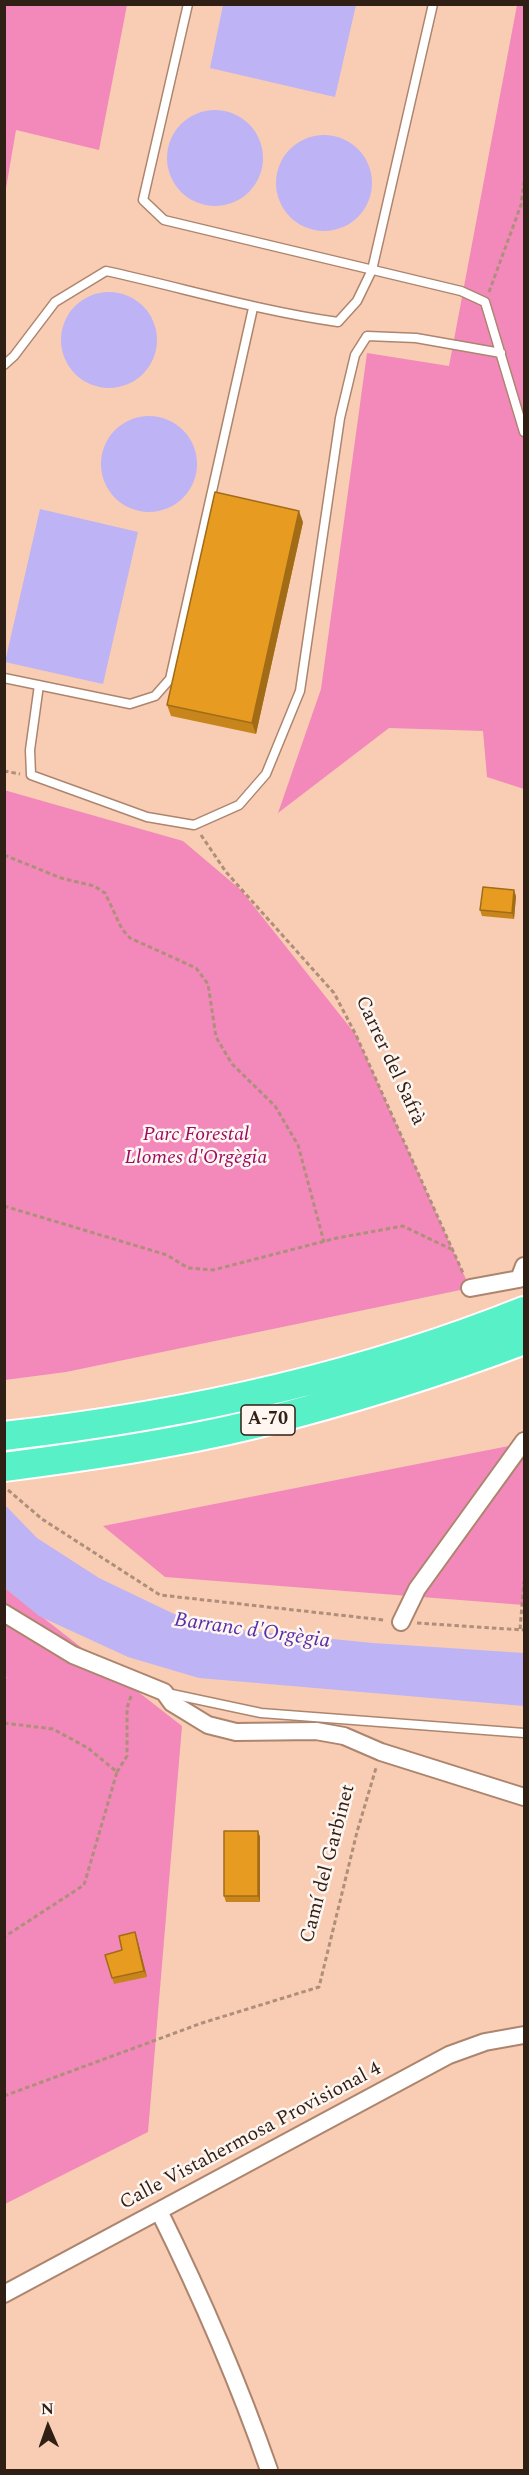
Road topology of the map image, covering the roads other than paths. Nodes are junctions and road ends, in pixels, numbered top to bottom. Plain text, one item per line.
1 (188, 4) edge
2 (434, 4) edge
3 (372, 270) junction
4 (253, 308) junction
5 (501, 353) junction
6 (4, 365) edge
7 (525, 432) edge
8 (4, 678) edge
9 (39, 685) junction
10 (525, 1266) edge
11 (470, 1288) road end
12 (525, 1311) edge
13 (525, 1340) edge
14 (4, 1436) edge
15 (525, 1441) edge
16 (4, 1467) edge
17 (4, 1613) edge
18 (401, 1622) road end
19 (164, 1692) junction
20 (525, 1732) edge
21 (525, 1797) edge
22 (525, 2035) edge
23 (159, 2211) junction
24 (4, 2294) edge
25 (269, 2470) edge

1 - 3 lane
2 - 3 lane
3 - 4 lane
3 - 5 lane
4 - 6 lane
4 - 9 lane
5 - 7 lane
5 - 9 lane
8 - 9 lane
10 - 11 street
12 - 14 highway, A-70
13 - 16 highway, A-70
15 - 18 street
17 - 19 street
19 - 20 lane
19 - 21 street
22 - 23 street, Calle Vistahermosa Provisional 4
23 - 24 street, Calle Vistahermosa Provisional 4
23 - 25 street

